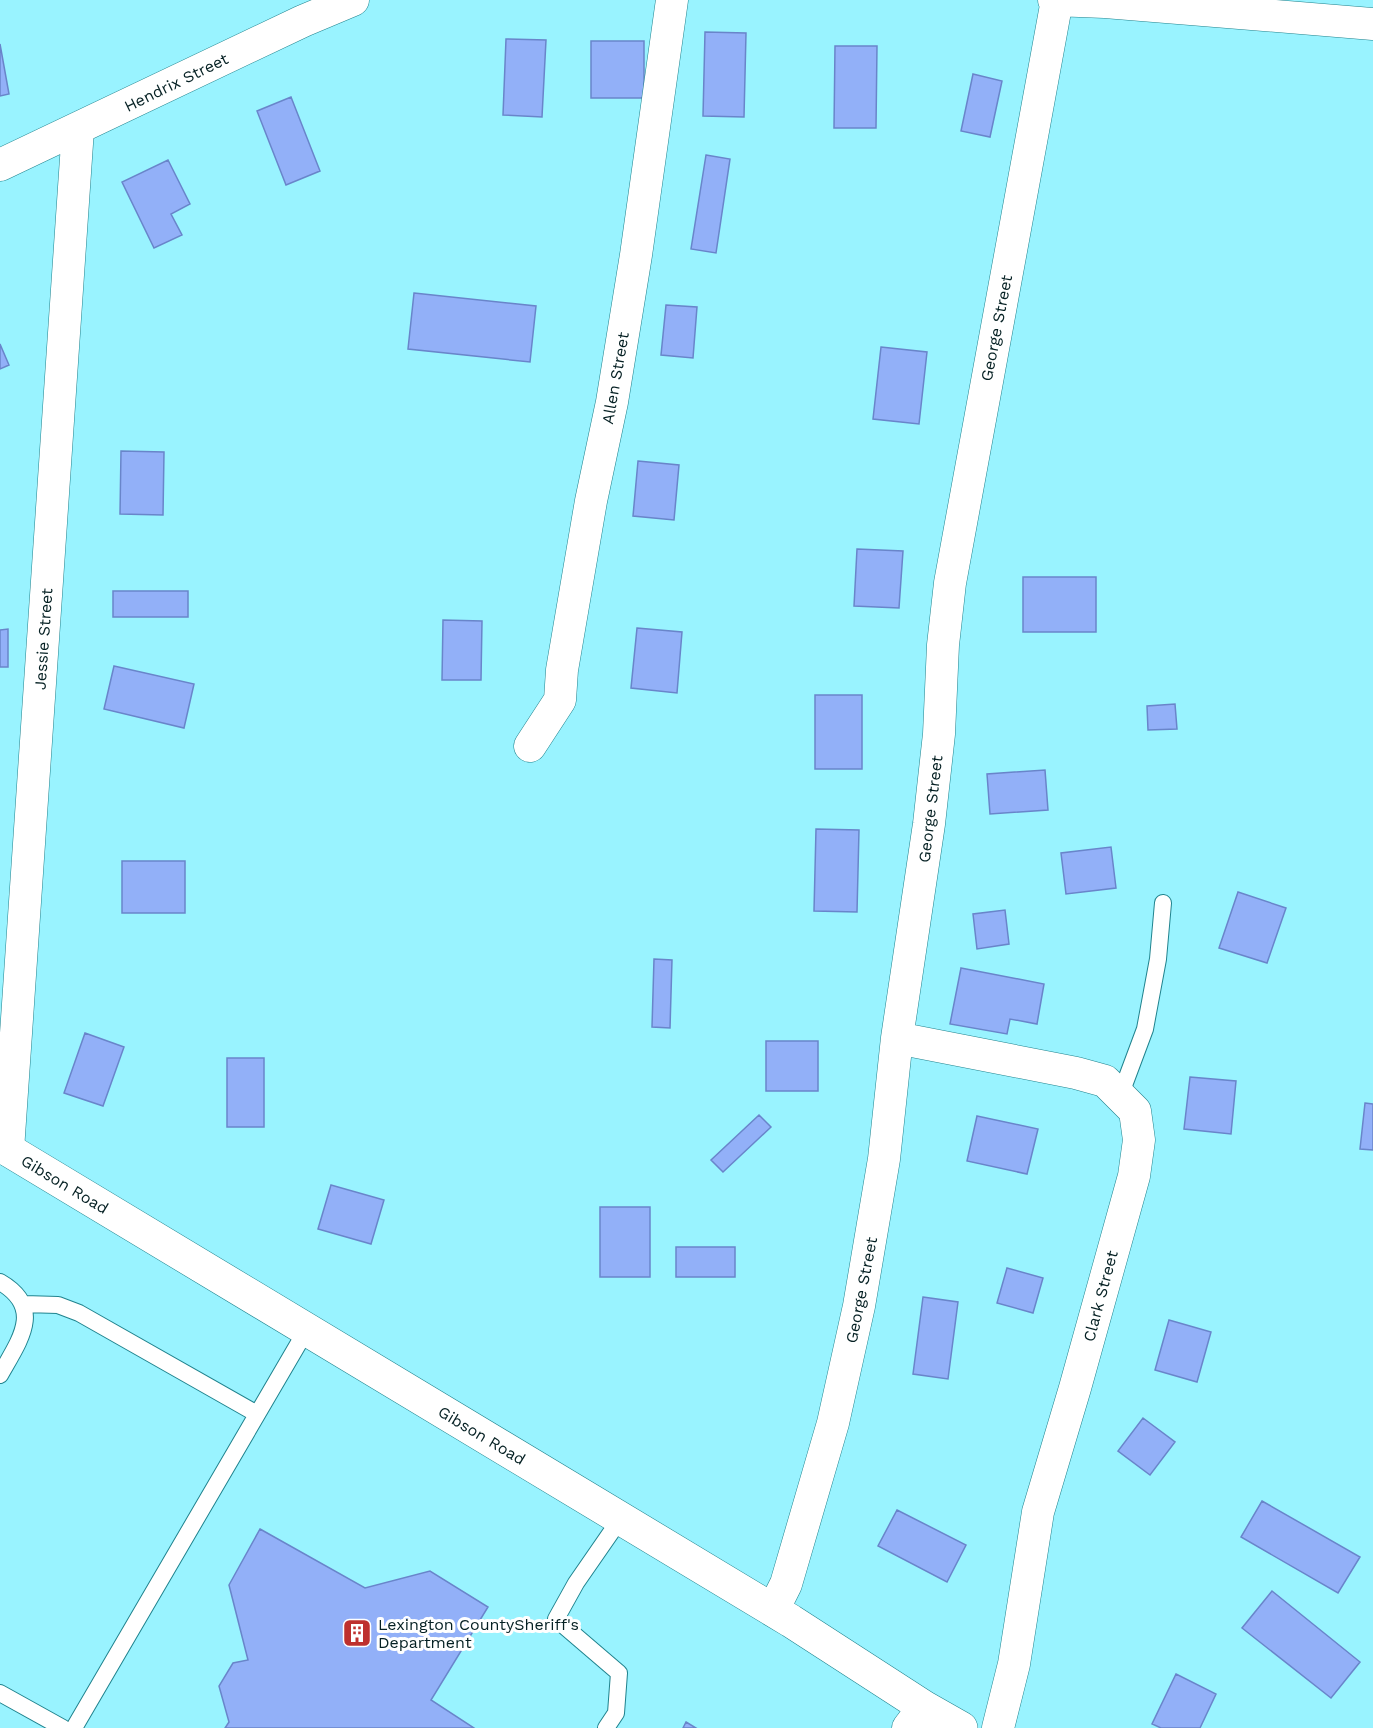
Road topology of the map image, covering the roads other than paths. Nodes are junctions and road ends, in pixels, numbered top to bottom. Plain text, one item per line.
1 (353, 0) edge
2 (672, 0) edge
3 (1056, 0) edge
4 (1105, 1) edge
5 (300, 10) edge
6 (1373, 24) edge
7 (78, 129) junction
8 (0, 165) edge
9 (530, 746) dead end
10 (1163, 903) dead end
11 (897, 1038) junction
12 (1120, 1096) junction
13 (4, 1147) edge
14 (0, 1282) edge
15 (24, 1304) junction
16 (307, 1329) junction
17 (0, 1375) edge
18 (257, 1414) junction
19 (621, 1518) junction
20 (773, 1610) junction
21 (0, 1693) edge
22 (916, 1717) edge
23 (63, 1728) edge
24 (74, 1728) edge
25 (606, 1728) edge
26 (961, 1728) edge
27 (998, 1728) edge

1 - 5 street, Hendrix Street
2 - 9 street, Allen Street
3 - 4 street
3 - 11 street, George Street
4 - 6 street
5 - 7 street, Hendrix Street
7 - 8 street, Hendrix Street
7 - 13 street, Jessie Street
10 - 12 lane
11 - 12 street, Clark Street
11 - 20 street, George Street
12 - 27 street, Clark Street
13 - 16 street, Gibson Road
14 - 15 lane
15 - 17 lane
15 - 18 lane
16 - 18 lane
16 - 19 street, Gibson Road
18 - 24 lane
19 - 20 street, Gibson Road
19 - 25 lane
20 - 22 street, Gibson Road
21 - 23 lane
22 - 26 street, Gibson Road

